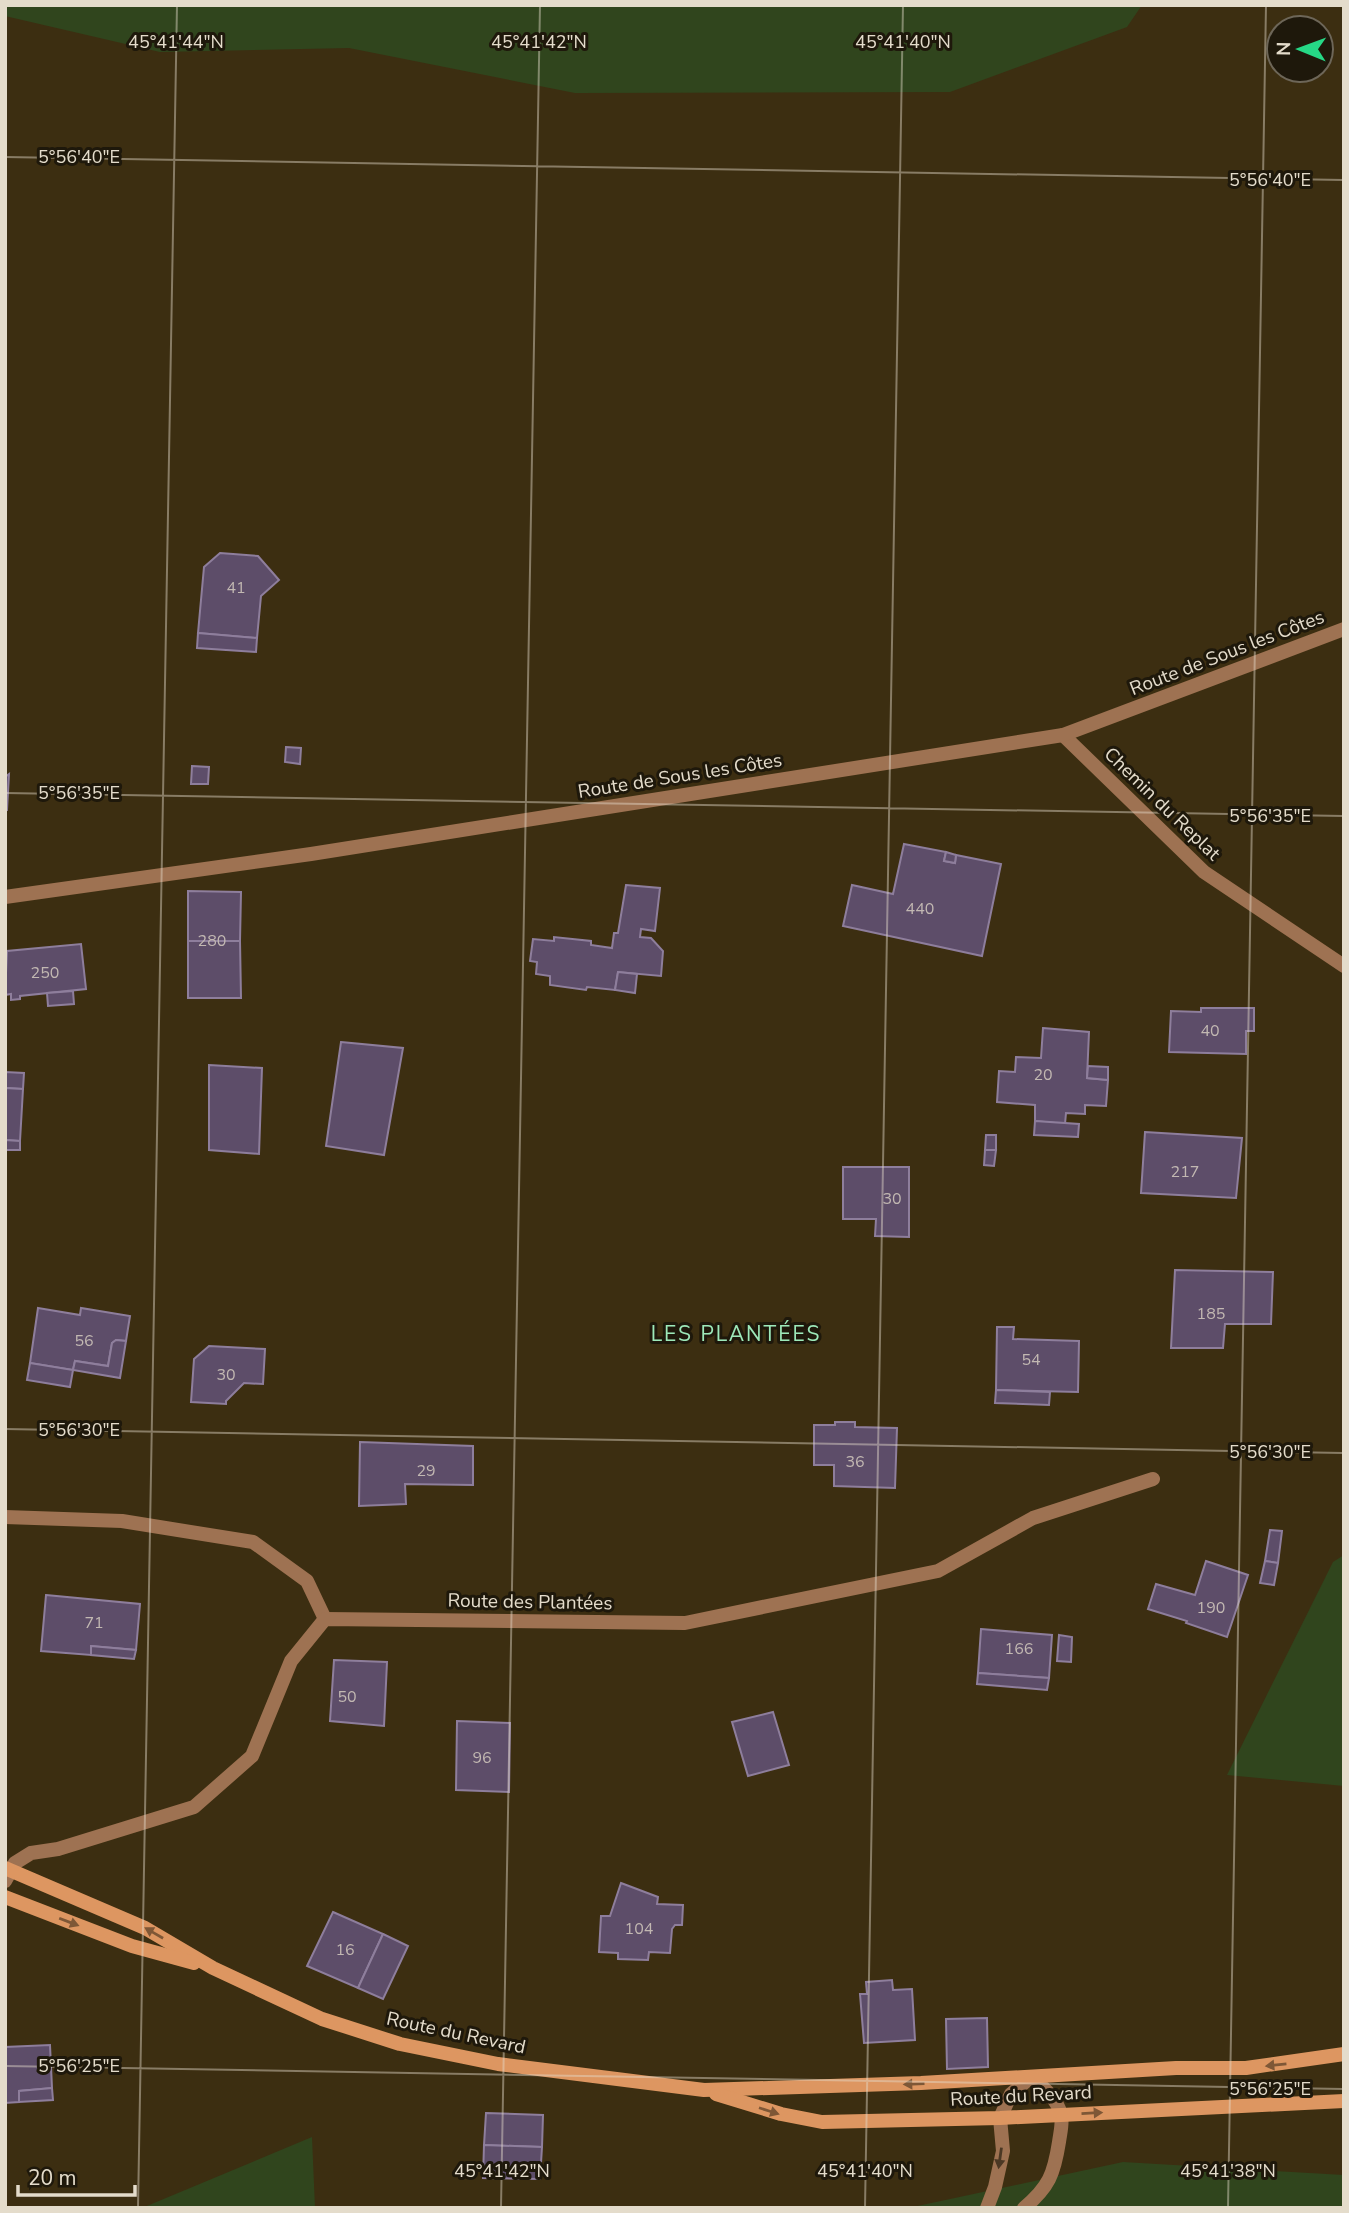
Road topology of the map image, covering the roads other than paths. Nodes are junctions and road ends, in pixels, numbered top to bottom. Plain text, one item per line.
1 (1344, 629) edge
2 (1063, 735) junction
3 (5, 897) edge
4 (1344, 966) edge
5 (1153, 1479) dead end
6 (5, 1517) edge
7 (325, 1619) junction
8 (7, 1873) edge
9 (5, 1897) edge
10 (213, 1968) junction
11 (1344, 2054) edge
12 (1031, 2077) junction
13 (704, 2090) junction
14 (1344, 2101) edge
15 (1061, 2114) junction
16 (1000, 2118) junction
17 (987, 2208) edge
18 (1024, 2208) edge

1 - 2 street, Route de Sous les Côtes
2 - 3 street, Route de Sous les Côtes
2 - 4 street, Chemin du Replat
5 - 7 street, Route des Plantées
6 - 7 street
7 - 8 street
10 -> 8 main road, Route du Revard
9 -> 10 main road, Route du Revard
10 - 13 main road, Route du Revard
11 -> 12 main road, Route du Revard
12 -> 13 main road, Route du Revard
12 - 15 street
12 - 16 street
13 -> 16 main road, Route du Revard
15 -> 14 main road, Route du Revard
15 - 16 main road, Route du Revard
15 - 18 street
16 -> 17 street

